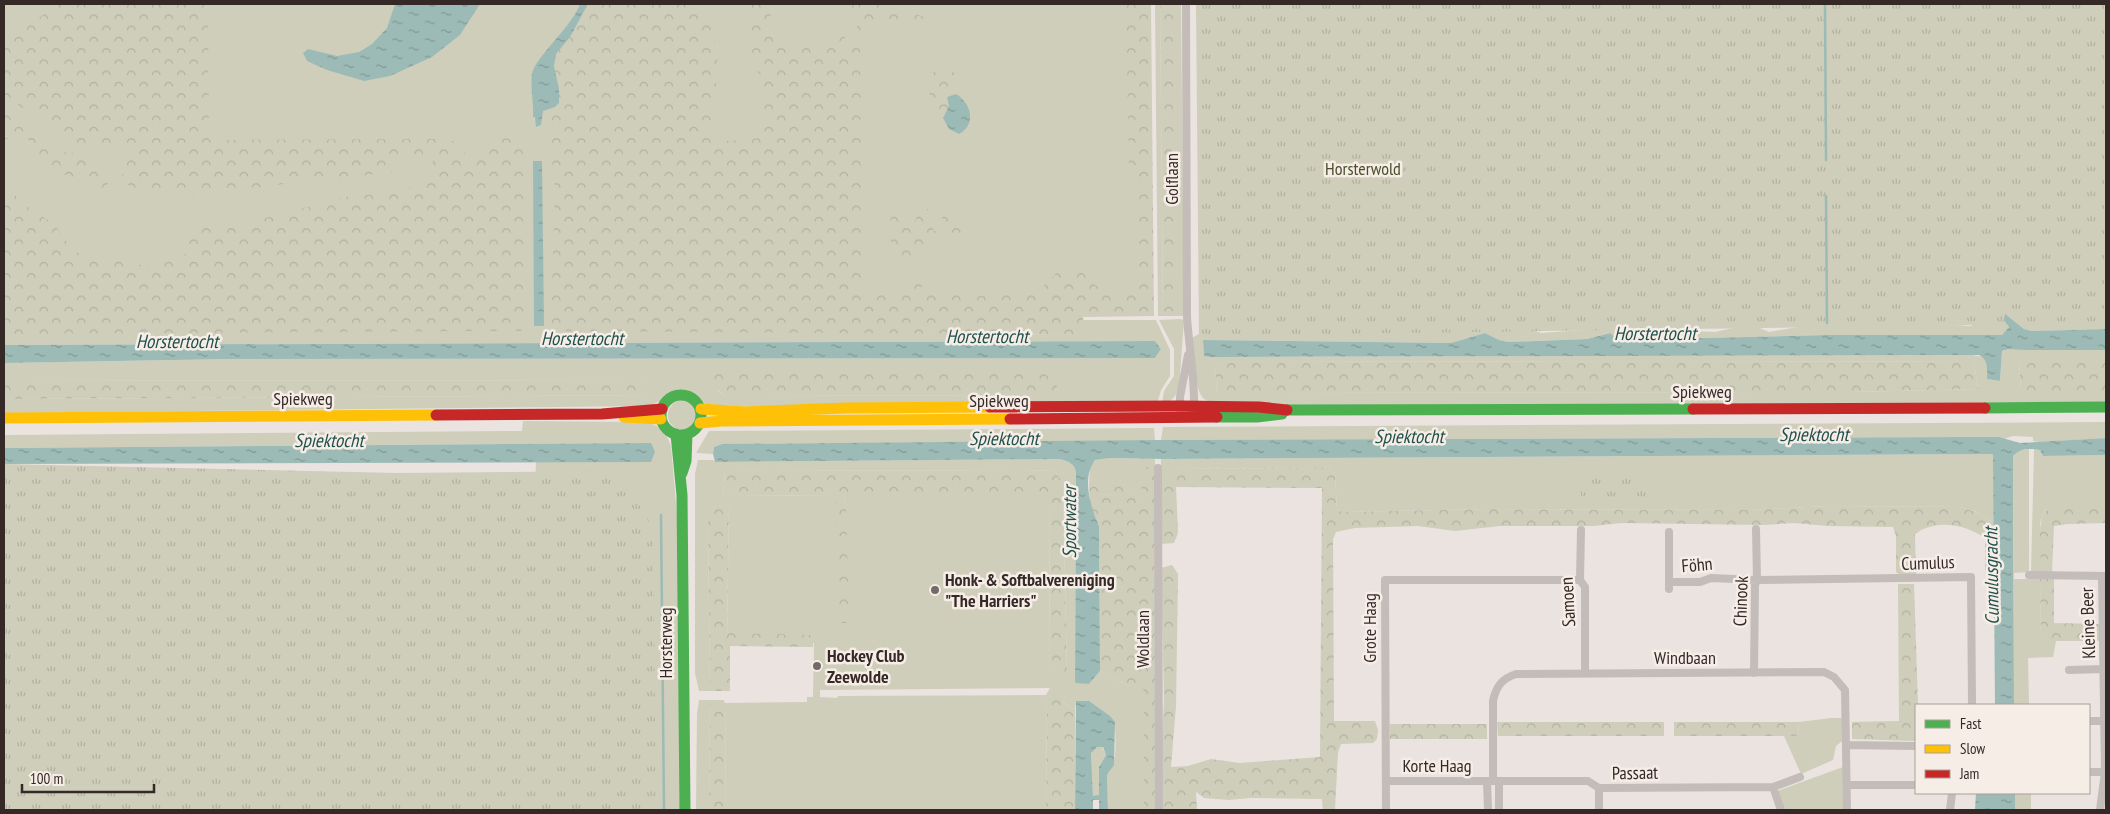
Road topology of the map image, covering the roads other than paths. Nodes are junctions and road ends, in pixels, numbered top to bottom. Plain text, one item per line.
1 (1186, 4) edge
2 (1189, 353) junction
3 (2106, 407) edge
4 (701, 409) junction
5 (1180, 412) junction
6 (1194, 412) junction
7 (662, 414) junction
8 (4, 418) edge
9 (700, 423) junction
10 (681, 434) junction
11 (1158, 468) dead end
12 (1756, 529) dead end
13 (1580, 530) dead end
14 (1669, 532) dead end
15 (2030, 575) dead end
16 (2104, 576) edge
17 (1580, 580) junction
18 (1757, 580) junction
19 (2104, 669) junction
20 (2069, 670) dead end
21 (1585, 673) junction
22 (1754, 673) junction
23 (1972, 704) edge
24 (2105, 720) junction
25 (2090, 721) edge
26 (1847, 745) junction
27 (1915, 746) edge
28 (2090, 772) edge
29 (2105, 772) junction
30 (1800, 777) dead end
31 (1386, 781) junction
32 (1493, 781) junction
33 (1847, 785) junction
34 (1915, 785) edge
35 (1773, 787) junction
36 (1599, 788) junction
37 (1952, 794) edge
38 (2102, 806) edge
39 (685, 810) edge
40 (1159, 810) edge
41 (1386, 810) edge
42 (1488, 810) edge
43 (1499, 810) edge
44 (1599, 810) edge
45 (1782, 810) edge
46 (1848, 810) edge
47 (1950, 810) edge

1 - 2 street, Golflaan
2 - 5 street, Golflaan
2 - 6 street, Golflaan
3 - 6 main road, Spiekweg
4 - 5 main road, Spiekweg
4 - 7 main road
4 - 9 main road
5 - 6 main road, Spiekweg
5 - 9 main road, Spiekweg
7 - 8 main road, Spiekweg
7 - 10 main road
9 - 10 main road
10 - 39 main road, Horsterweg
11 - 40 street, Woldlaan
12 - 18 street, Chinook
13 - 17 street, Samoen
14 - 18 street, Föhn
15 - 16 street, Kleine Beer
16 - 19 street, Kleine Beer
17 - 21 street, Samoen
17 - 31 street, Grote Haag
18 - 22 street, Chinook
18 - 23 street, Cumulus
19 - 20 street, Kleine Beer
19 - 24 street, Kleine Beer
21 - 22 street, Windbaan
21 - 32 street, Windbaan
22 - 26 street, Windbaan
24 - 25 street
24 - 29 street, Kleine Beer
26 - 27 street
26 - 33 street, Windbaan
28 - 29 street
29 - 38 street, Kleine Beer
30 - 35 street, Passaat
31 - 32 street, Korte Haag
31 - 41 street, Grote Haag
32 - 36 street, Passaat
32 - 42 street, Windbaan
32 - 43 street, Windbaan
33 - 34 street
33 - 46 street, Windbaan
35 - 36 street, Passaat
35 - 45 street
36 - 44 street
37 - 47 street

